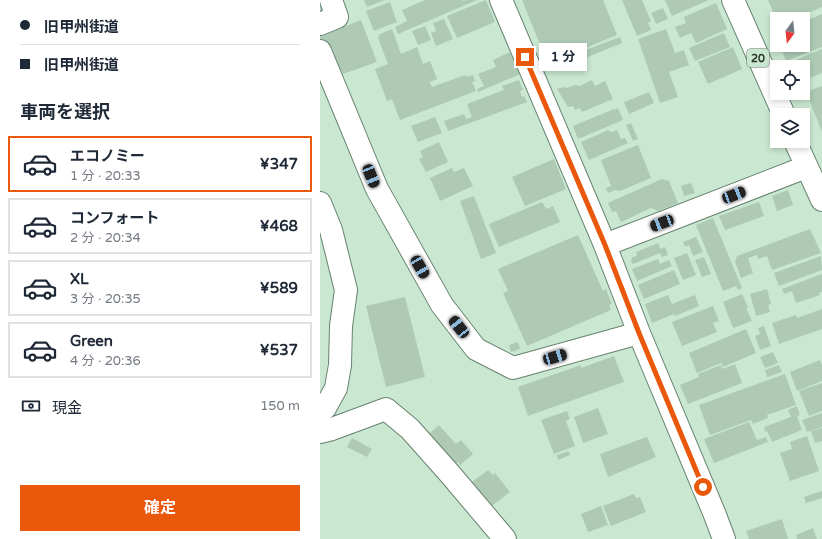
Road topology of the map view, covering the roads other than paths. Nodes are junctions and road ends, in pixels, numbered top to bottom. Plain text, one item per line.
1 (331, 0) edge
2 (501, 0) edge
3 (733, 0) edge
4 (320, 24) edge
5 (320, 51) edge
6 (781, 108) edge
7 (798, 148) edge
8 (806, 167) junction
9 (822, 198) edge
10 (320, 203) edge
11 (605, 245) junction
12 (639, 333) junction
13 (320, 412) edge
14 (320, 432) edge
15 (505, 539) edge
16 (724, 539) edge

1 - 4 main road
2 - 11 main road
3 - 6 main road, 20
5 - 12 main road
7 - 8 main road
8 - 9 main road
8 - 11 main road
10 - 13 main road
11 - 12 main road
12 - 16 main road
14 - 15 main road

